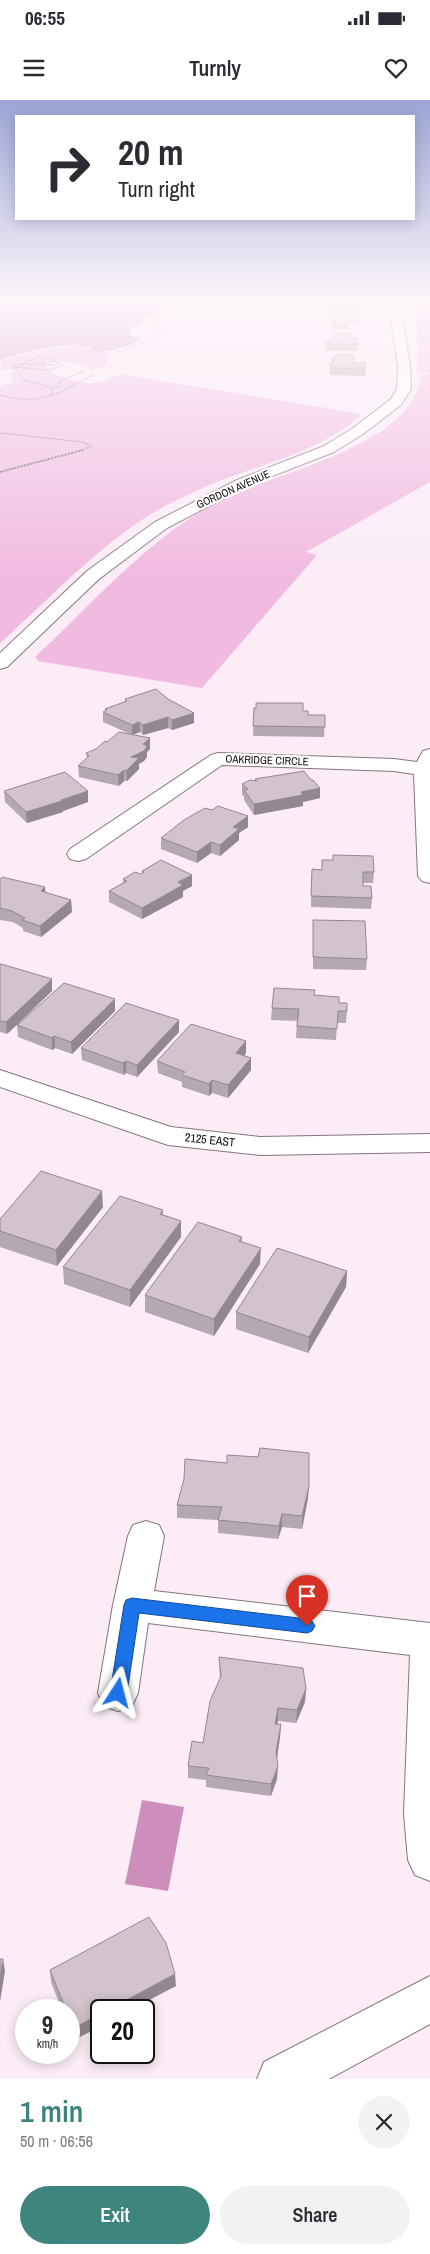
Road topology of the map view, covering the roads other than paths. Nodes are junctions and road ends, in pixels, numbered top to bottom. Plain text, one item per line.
1 (401, 394) edge
2 (0, 663) edge
3 (427, 762) edge
4 (78, 854) dead end
5 (430, 876) edge
6 (0, 1078) edge
7 (430, 1143) edge
8 (146, 1536) dead end
9 (132, 1605) junction
10 (430, 1640) edge
11 (430, 1673) edge
12 (118, 1693) dead end
13 (430, 1860) edge
14 (430, 1999) edge
15 (281, 2079) edge

1 - 2 main road, GORDON AVENUE
3 - 4 main road, OAKRIDGE CIRCLE
3 - 5 main road
6 - 7 main road, 2125 EAST
8 - 9 main road
9 - 10 main road
9 - 12 main road
11 - 13 main road
14 - 15 main road

